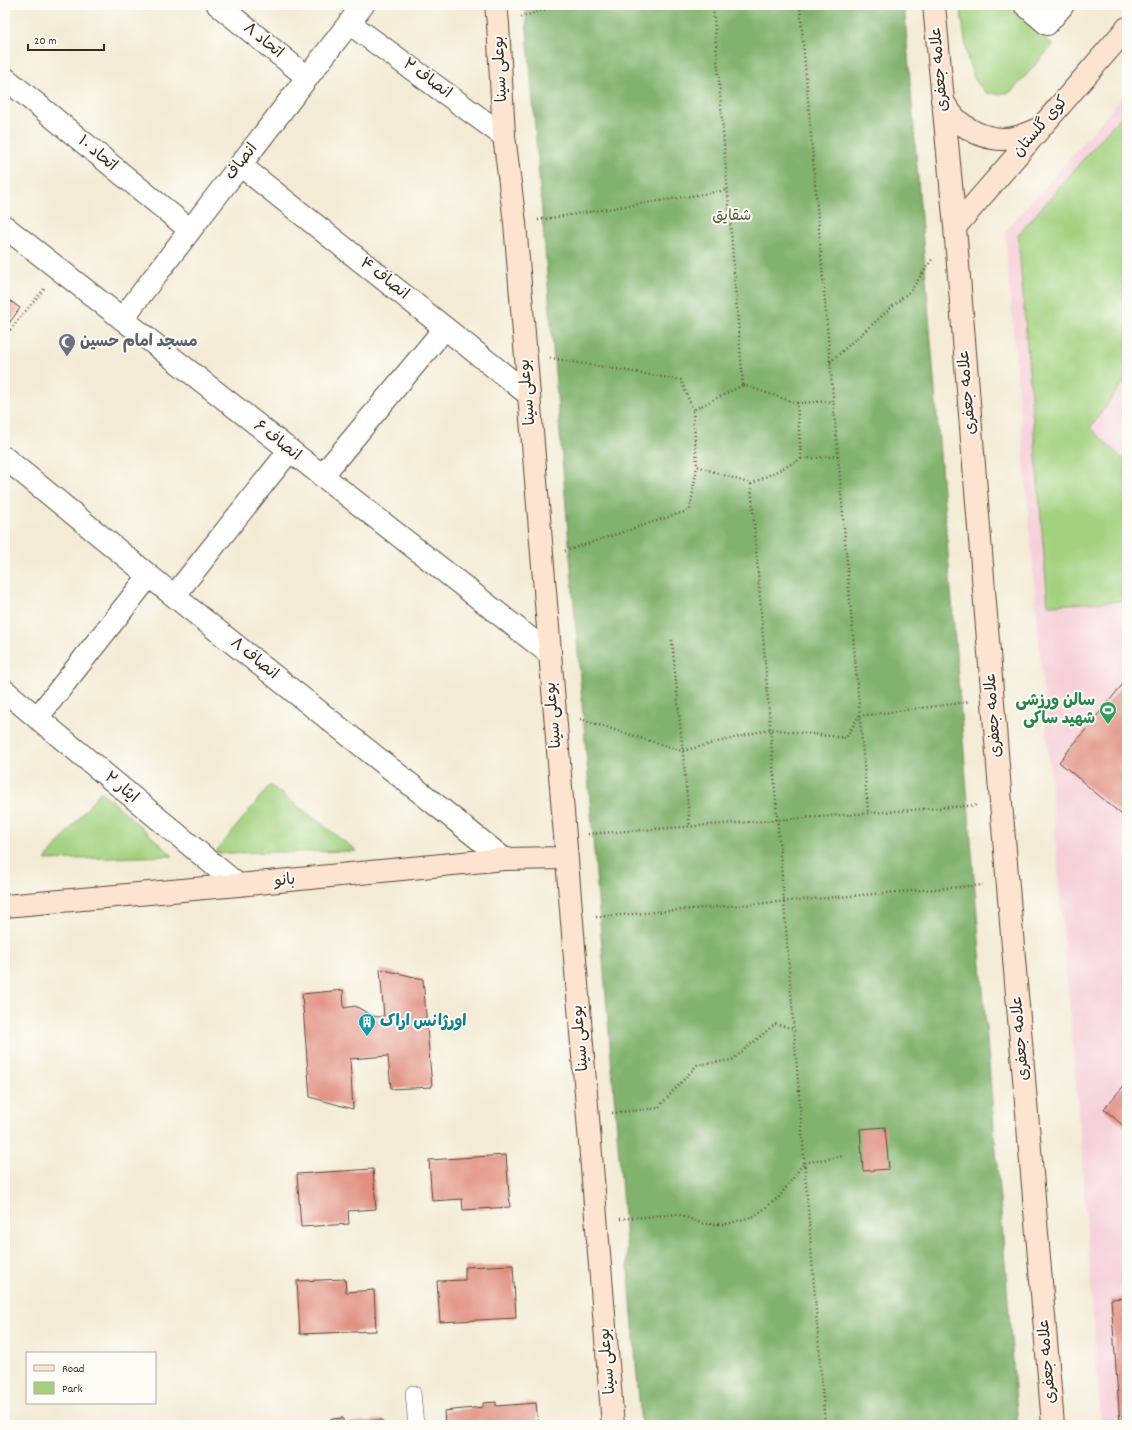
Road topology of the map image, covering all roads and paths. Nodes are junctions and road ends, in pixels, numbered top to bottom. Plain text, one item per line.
1 (218, 5) edge
2 (363, 5) edge
3 (560, 5) edge
4 (713, 5) edge
5 (800, 5) edge
6 (934, 5) edge
7 (1025, 5) edge
8 (1063, 5) edge
9 (497, 14) edge
10 (349, 23) junction
11 (1126, 32) edge
12 (307, 77) junction
13 (5, 78) edge
14 (942, 100) junction
15 (1041, 127) junction
16 (504, 136) junction
17 (240, 165) junction
18 (728, 190) junction
19 (515, 223) junction
20 (5, 227) edge
21 (955, 227) junction
22 (190, 230) junction
23 (60, 270) junction
24 (122, 318) junction
25 (445, 328) junction
26 (5, 336) edge
27 (525, 354) junction
28 (830, 362) junction
29 (743, 385) junction
30 (528, 394) junction
31 (833, 400) junction
32 (797, 403) junction
33 (693, 410) junction
34 (290, 450) junction
35 (838, 456) junction
36 (5, 458) edge
37 (801, 459) junction
38 (697, 466) junction
39 (322, 476) junction
40 (751, 484) junction
41 (542, 559) junction
42 (149, 576) junction
43 (174, 596) junction
44 (672, 640) dead end
45 (550, 654) junction
46 (5, 691) edge
47 (992, 698) junction
48 (554, 711) junction
49 (859, 716) junction
50 (37, 718) junction
51 (770, 729) junction
52 (682, 751) junction
53 (1001, 804) junction
54 (868, 814) junction
55 (777, 820) junction
56 (690, 827) junction
57 (564, 836) junction
58 (566, 858) junction
59 (504, 859) junction
60 (1008, 884) junction
61 (238, 886) junction
62 (784, 902) junction
63 (5, 906) edge
64 (571, 919) junction
65 (794, 1029) junction
66 (587, 1116) junction
67 (843, 1156) dead end
68 (804, 1163) junction
69 (596, 1222) junction
70 (413, 1393) dead end
71 (416, 1425) edge
72 (613, 1425) edge
73 (825, 1425) edge
74 (1053, 1425) edge

1 - 12 street, اتحاد ۸
2 - 10 street, انصاف
3 - 9 path
4 - 18 path
5 - 28 path
6 - 14 street, علامه جعفری
7 - 8 street
9 - 16 street, بوعلی سینا
10 - 12 street, انصاف
10 - 16 street, انصاف ۲
11 - 15 street, کوی گلستان
12 - 17 street, انصاف
13 - 22 street, اتحاد ۱۰
14 - 15 street
14 - 21 street, علامه جعفری
15 - 21 street, کوی گلستان
16 - 19 street, بوعلی سینا
17 - 22 street, انصاف
17 - 25 street, انصاف ۴
18 - 19 path
18 - 29 path
19 - 27 street, بوعلی سینا
20 - 23 street, انصاف ۶
21 - 28 path
21 - 47 street, علامه جعفری
22 - 24 street, انصاف
23 - 24 street, انصاف ۶
23 - 26 path
24 - 34 street, انصاف ۶
25 - 30 street, انصاف ۴
25 - 39 street
27 - 30 street, بوعلی سینا
27 - 33 path
28 - 31 path
29 - 32 path
29 - 33 path
30 - 41 street, بوعلی سینا
31 - 32 path
31 - 35 path
32 - 37 path
33 - 38 path
34 - 39 street, انصاف ۶
34 - 43 street
35 - 37 path
35 - 49 path
36 - 42 street, انصاف ۸
37 - 40 path
38 - 40 path
38 - 41 path
39 - 45 street, انصاف ۶
40 - 51 path
41 - 45 street, بوعلی سینا
42 - 43 street, انصاف ۸
42 - 50 street
43 - 59 street, انصاف ۸
44 - 52 path
45 - 48 street, بوعلی سینا
46 - 50 street, ایثار ۲
47 - 49 path
47 - 53 street, علامه جعفری
48 - 52 path
48 - 57 street, بوعلی سینا
49 - 51 path
49 - 54 path
50 - 61 street, ایثار ۲
51 - 52 path
51 - 55 path
52 - 56 path
53 - 54 path
53 - 60 street, علامه جعفری
54 - 55 path
55 - 56 path
55 - 62 path
56 - 57 path
57 - 58 street, بوعلی سینا
58 - 59 street, بانو
58 - 64 street, بوعلی سینا
59 - 61 street, بانو
60 - 62 path
60 - 74 street, علامه جعفری
61 - 63 street, بانو
62 - 64 path
62 - 65 path
64 - 66 street, بوعلی سینا
65 - 66 path
65 - 68 path
66 - 69 street, بوعلی سینا
67 - 68 path
68 - 69 path
68 - 73 path
69 - 72 street, بوعلی سینا
70 - 71 lane

